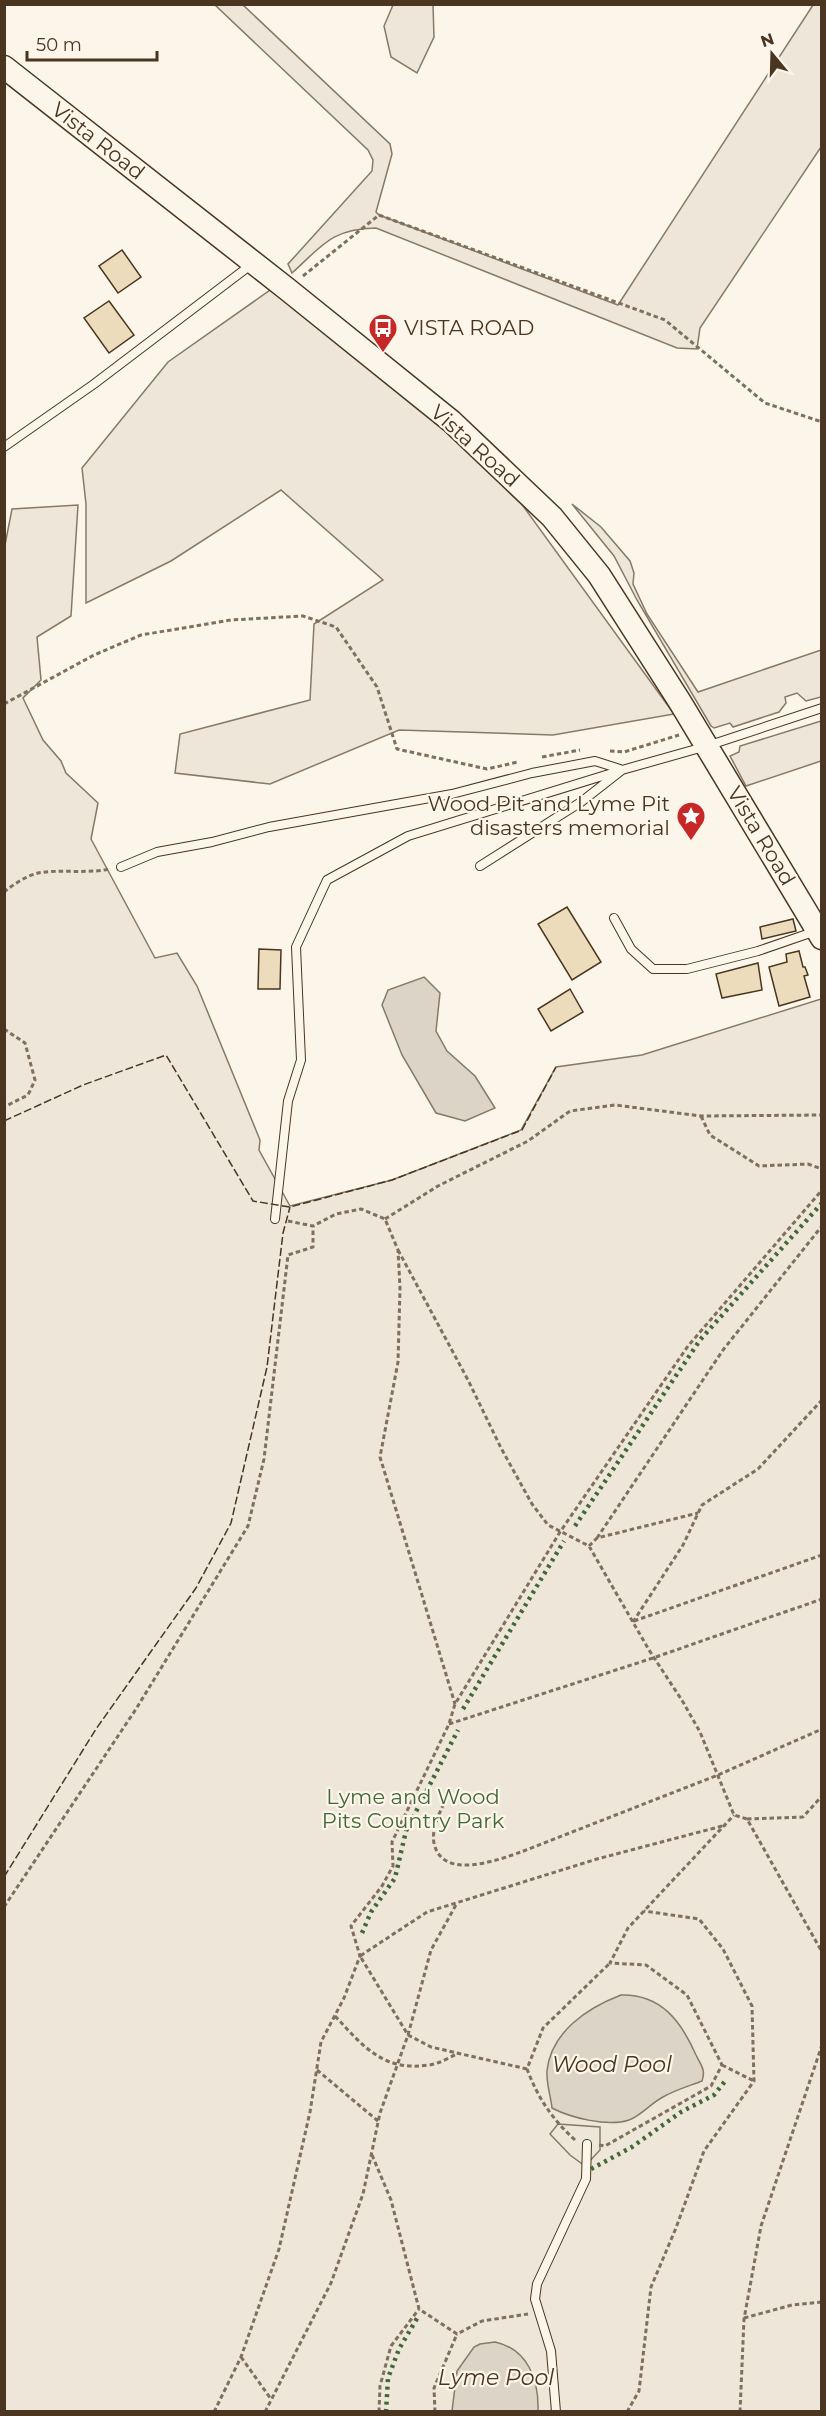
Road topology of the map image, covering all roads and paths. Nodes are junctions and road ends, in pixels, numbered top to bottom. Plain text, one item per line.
1 (4, 67) edge
2 (253, 263) junction
3 (287, 289) junction
4 (822, 422) edge
5 (4, 447) edge
6 (4, 704) edge
7 (822, 708) edge
8 (707, 746) junction
9 (583, 750) dead end
10 (604, 751) dead end
11 (541, 757) dead end
12 (519, 762) dead end
13 (622, 770) junction
14 (480, 866) dead end
15 (121, 867) joint
16 (4, 892) edge
17 (614, 918) dead end
18 (819, 934) edge
19 (4, 1029) edge
20 (4, 1107) edge
21 (822, 1115) edge
22 (701, 1116) junction
23 (822, 1169) edge
24 (822, 1190) edge
25 (275, 1219) joint
26 (385, 1219) junction
27 (313, 1226) junction
28 (822, 1226) edge
29 (398, 1250) junction
30 (822, 1400) edge
31 (698, 1513) junction
32 (560, 1532) junction
33 (597, 1538) junction
34 (589, 1546) junction
35 (822, 1555) edge
36 (822, 1599) edge
37 (633, 1622) junction
38 (653, 1658) junction
39 (455, 1704) junction
40 (449, 1724) junction
41 (822, 1729) edge
42 (718, 1775) junction
43 (822, 1796) edge
44 (447, 1797) dead end
45 (734, 1815) junction
46 (747, 1818) junction
47 (727, 1824) junction
48 (457, 1902) junction
49 (4, 1907) edge
50 (644, 1911) junction
51 (822, 1952) edge
52 (360, 1956) junction
53 (610, 1963) junction
54 (335, 2016) junction
55 (408, 2035) junction
56 (822, 2045) edge
57 (460, 2053) junction
58 (722, 2065) junction
59 (397, 2066) junction
60 (527, 2069) junction
61 (316, 2070) junction
62 (754, 2081) junction
63 (378, 2121) junction
64 (587, 2144) junction
65 (372, 2154) junction
66 (822, 2302) edge
67 (419, 2309) junction
68 (537, 2312) junction
69 (744, 2319) junction
70 (457, 2334) junction
71 (241, 2357) junction
72 (271, 2399) junction
73 (214, 2412) edge
74 (265, 2412) edge
75 (379, 2412) edge
76 (435, 2412) edge
77 (556, 2412) edge
78 (627, 2412) edge
79 (740, 2412) edge

1 - 2 main road, Vista Road
2 - 3 main road, Vista Road
2 - 5 lane
3 - 4 path
3 - 8 main road, Vista Road
6 - 12 path
7 - 8 lane
8 - 10 path
8 - 13 lane
8 - 18 main road, Vista Road
9 - 11 path
13 - 14 lane
13 - 15 lane
13 - 25 lane
15 - 16 path
17 - 18 lane
19 - 20 path
21 - 22 path
22 - 23 path
22 - 26 path
24 - 32 path
25 - 27 path
26 - 27 path
26 - 29 path
27 - 49 path
28 - 33 path
29 - 32 path
29 - 39 path
30 - 31 path
31 - 33 path
31 - 37 path
32 - 34 path
32 - 39 path
33 - 34 path
34 - 37 path
35 - 37 path
36 - 38 path
37 - 38 path
38 - 40 path
38 - 42 path
39 - 40 path
40 - 52 path
41 - 42 path
42 - 44 path
42 - 45 path
43 - 46 path
45 - 46 path
45 - 47 path
46 - 51 path
47 - 48 path
47 - 50 path
48 - 52 path
48 - 55 path
50 - 53 path
50 - 62 path
52 - 54 path
52 - 55 path
53 - 58 path
53 - 60 path
54 - 59 path
54 - 61 path
55 - 57 path
55 - 59 path
56 - 69 path
57 - 59 path
57 - 60 path
58 - 62 path
58 - 64 path
59 - 63 path
60 - 64 path
61 - 63 path
61 - 71 path
62 - 78 path
63 - 65 path
64 - 68 lane
65 - 67 path
65 - 72 path
66 - 69 path
67 - 70 path
67 - 75 path
68 - 70 path
68 - 77 lane
69 - 79 path
70 - 76 path
71 - 72 path
71 - 73 path
72 - 74 path

